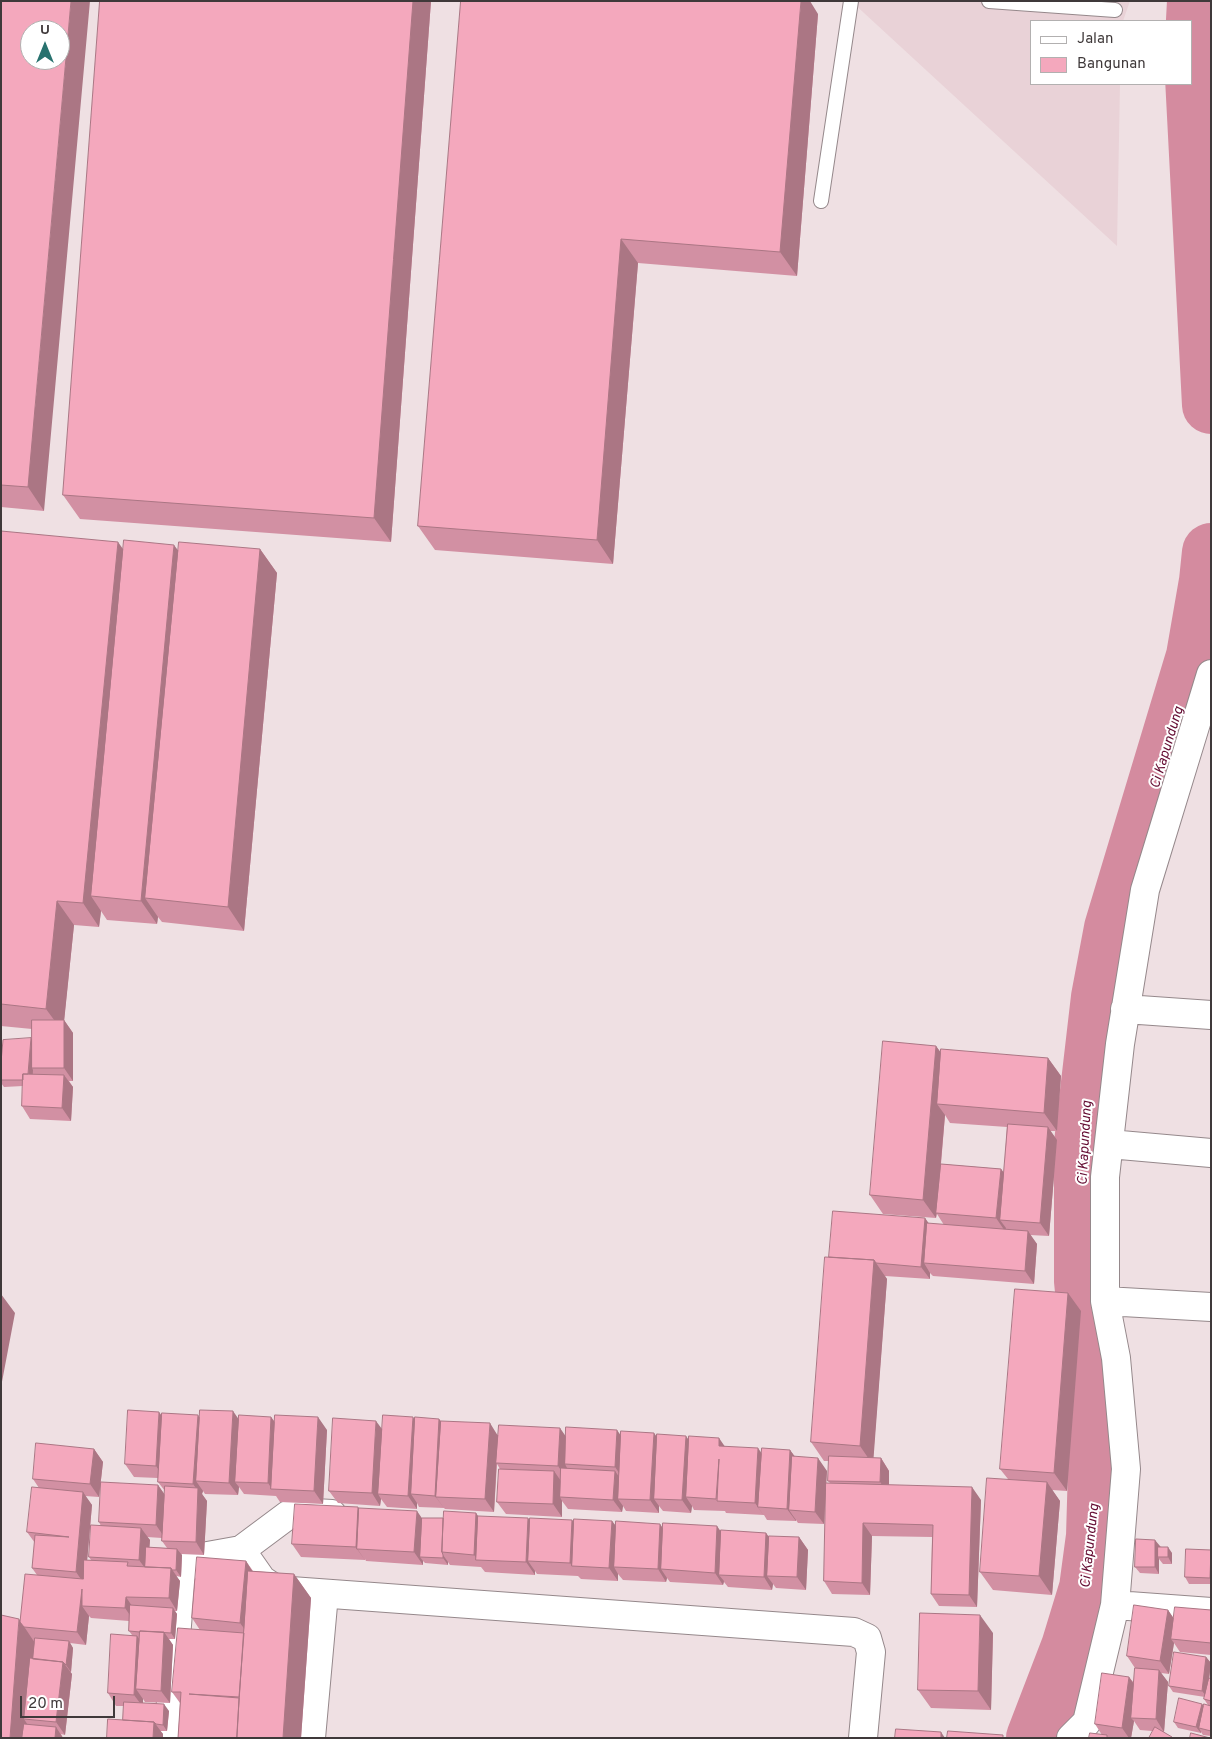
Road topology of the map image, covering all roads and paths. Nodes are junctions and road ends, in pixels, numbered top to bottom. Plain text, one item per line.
1 (850, 1) edge
2 (989, 1) edge
3 (1115, 10) dead end
4 (821, 201) dead end
5 (1211, 674) edge
6 (1126, 1009) junction
7 (1211, 1015) edge
8 (1109, 1144) junction
9 (1211, 1154) edge
10 (1105, 1301) junction
11 (1211, 1307) edge
12 (359, 1515) edge
13 (241, 1550) junction
14 (324, 1594) junction
15 (1115, 1605) junction
16 (1211, 1612) edge
17 (168, 1738) edge
18 (311, 1738) edge
19 (863, 1738) edge
20 (1071, 1738) edge

1 - 4 lane
2 - 3 lane
5 - 6 street
6 - 7 street
6 - 8 street
8 - 9 street
8 - 10 street
10 - 11 street
10 - 15 street
12 - 13 street
13 - 14 street
13 - 17 street
14 - 18 street
14 - 19 street
15 - 16 street
15 - 20 street

